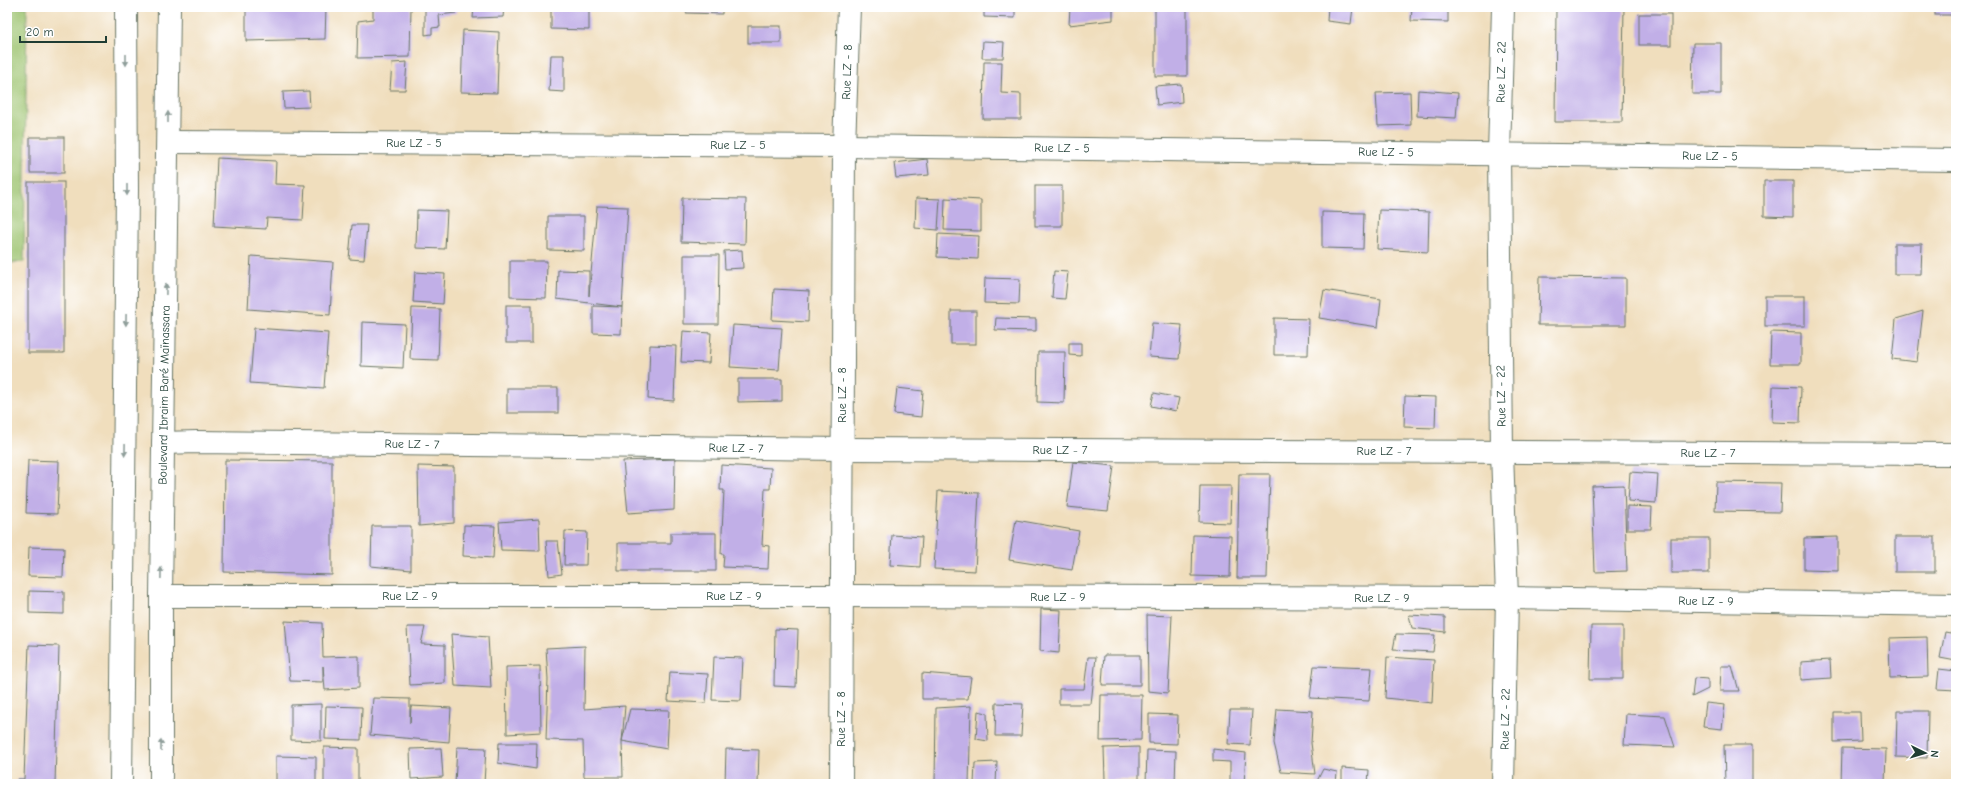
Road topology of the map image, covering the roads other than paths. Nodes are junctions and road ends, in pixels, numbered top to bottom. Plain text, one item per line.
1 (126, 7) edge
2 (169, 7) edge
3 (849, 7) edge
4 (1503, 7) edge
5 (168, 142) junction
6 (844, 146) junction
7 (1499, 154) junction
8 (1956, 160) edge
9 (163, 443) junction
10 (842, 449) junction
11 (1502, 452) junction
12 (1956, 454) edge
13 (160, 596) junction
14 (840, 596) junction
15 (1507, 598) junction
16 (1956, 605) edge
17 (121, 784) edge
18 (161, 784) edge
19 (841, 784) edge
20 (1504, 784) edge

1 -> 17 street
5 -> 2 street, Boulevard Ibraim Baré Maïnassara
3 - 6 street, Rue LZ - 8
4 - 7 street, Rue LZ - 22
5 - 6 street, Rue LZ - 5
9 -> 5 street, Boulevard Ibraim Baré Maïnassara
6 - 7 street, Rue LZ - 5
6 - 10 street, Rue LZ - 8
7 - 8 street, Rue LZ - 5
7 - 11 street, Rue LZ - 22
9 - 10 street, Rue LZ - 7
13 -> 9 street, Boulevard Ibraim Baré Maïnassara
10 - 11 street, Rue LZ - 7
10 - 14 street, Rue LZ - 8
11 - 12 street, Rue LZ - 7
11 - 15 street, Rue LZ - 22
13 - 14 street, Rue LZ - 9
18 -> 13 street, Boulevard Ibraim Baré Maïnassara
14 - 15 street, Rue LZ - 9
14 - 19 street, Rue LZ - 8
15 - 16 street, Rue LZ - 9
15 - 20 street, Rue LZ - 22

